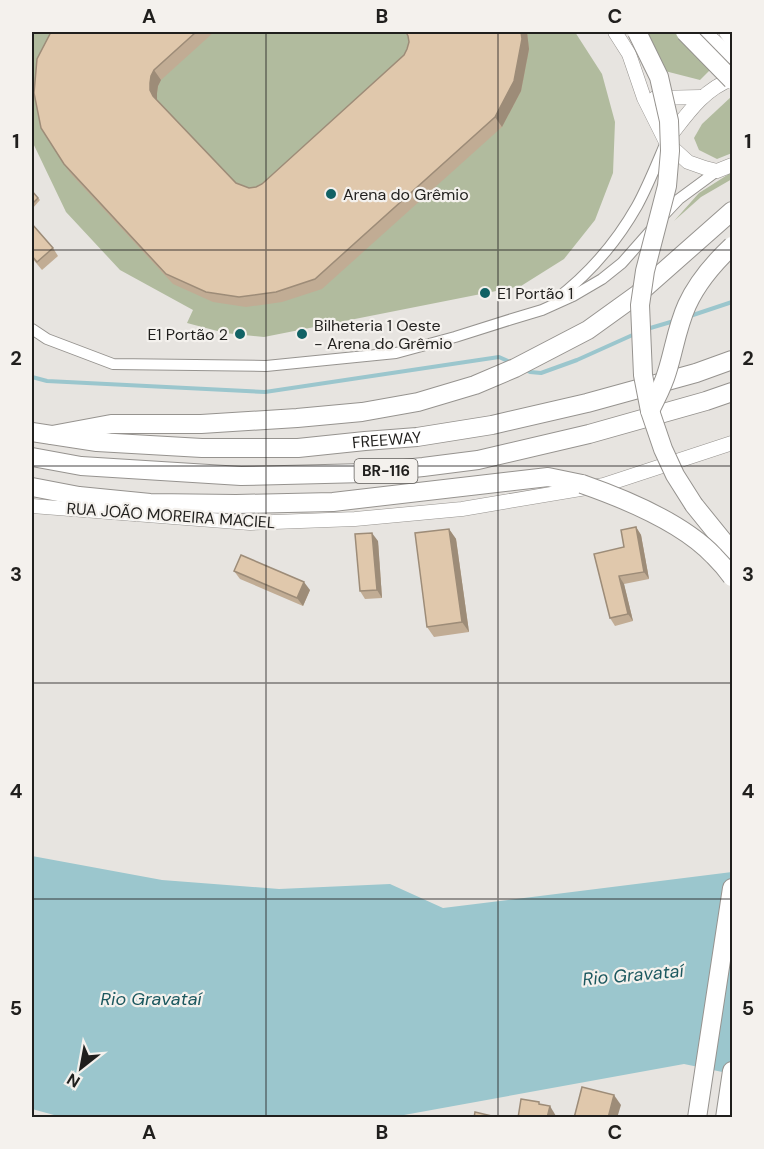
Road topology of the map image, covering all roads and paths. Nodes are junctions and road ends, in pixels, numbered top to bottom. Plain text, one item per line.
1 (615, 32) edge
2 (637, 32) edge
3 (685, 32) edge
4 (704, 32) edge
5 (726, 32) edge
6 (732, 40) edge
7 (732, 57) edge
8 (732, 79) edge
9 (701, 97) junction
10 (644, 98) junction
11 (666, 142) junction
12 (732, 165) edge
13 (717, 171) junction
14 (732, 211) edge
15 (732, 246) edge
16 (542, 310) junction
17 (32, 329) edge
18 (732, 360) edge
19 (732, 392) edge
20 (650, 411) junction
21 (32, 432) edge
22 (52, 435) junction
23 (732, 443) edge
24 (32, 457) edge
25 (32, 487) edge
26 (32, 506) edge
27 (732, 552) edge
28 (732, 577) edge
29 (732, 888) edge
30 (732, 1071) edge
31 (697, 1118) edge
32 (725, 1118) edge

1 - 10 street
2 - 20 highway, bridge
3 - 8 highway, bridge
4 - 7 street
5 - 6 street
8 - 9 street
9 - 10 street
9 - 11 street
10 - 11 street
11 - 13 street
11 - 16 street
12 - 13 street
13 - 16 street
14 - 22 highway
15 - 20 highway, bridge
16 - 17 street
18 - 22 highway, FREEWAY / BR-116
19 - 24 highway, FREEWAY / BR-116
20 - 27 highway, bridge
21 - 22 highway, FREEWAY / BR-116
23 - 26 street, RUA JOÃO MOREIRA MACIEL
25 - 28 highway, bridge
29 - 31 highway
30 - 32 highway

